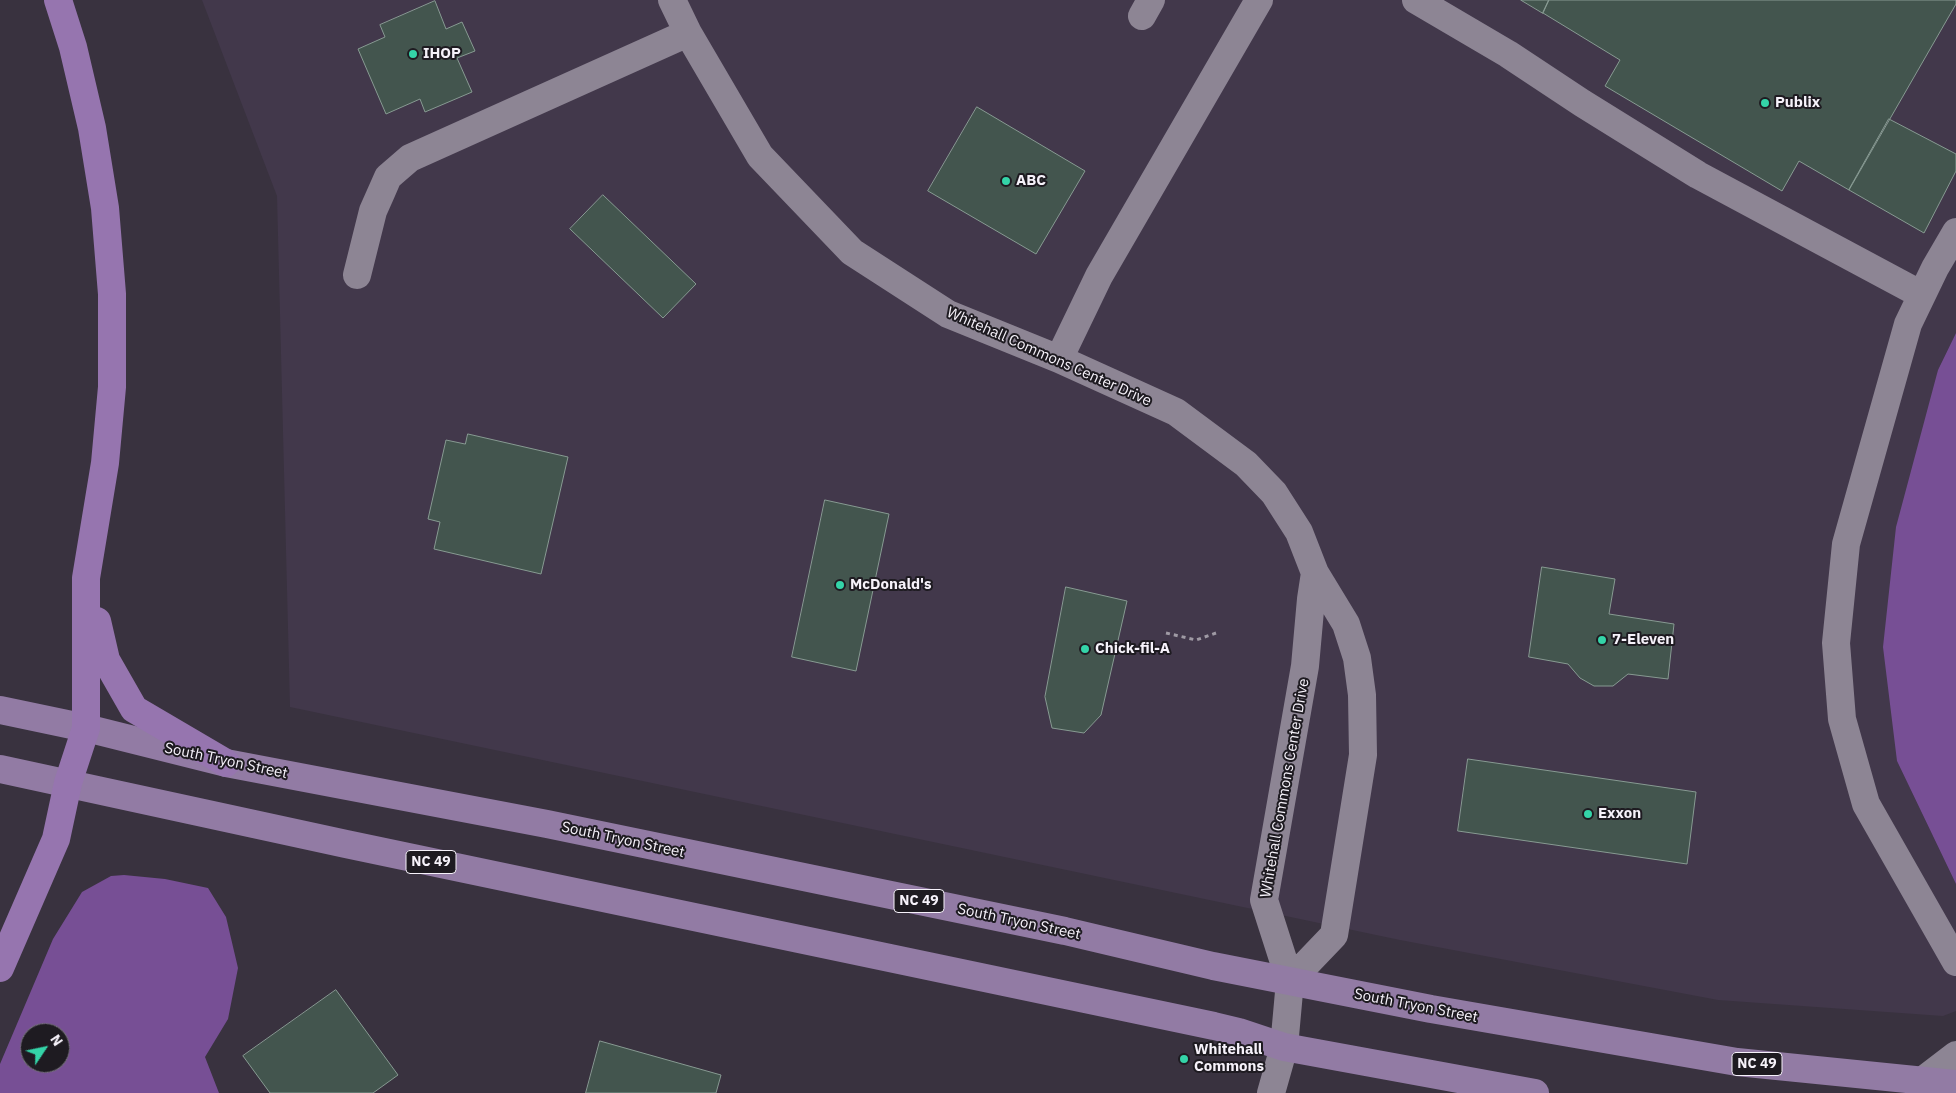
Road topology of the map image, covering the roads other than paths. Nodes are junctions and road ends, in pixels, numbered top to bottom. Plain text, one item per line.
1 (58, 0) edge
2 (672, 0) edge
3 (1259, 0) edge
4 (1416, 0) edge
5 (688, 33) junction
6 (1956, 232) edge
7 (357, 275) dead end
8 (1922, 295) junction
9 (1059, 359) junction
10 (1315, 573) junction
11 (86, 578) junction
12 (0, 710) edge
13 (86, 728) junction
14 (226, 763) junction
15 (0, 768) edge
16 (68, 783) junction
17 (1955, 964) edge
18 (0, 968) edge
19 (1290, 982) junction
20 (1284, 1047) junction
21 (1956, 1055) edge
22 (1922, 1081) junction
23 (1956, 1084) edge
24 (1271, 1093) edge
25 (1535, 1093) edge

1 - 11 highway
2 - 5 street, Whitehall Commons Center Drive
3 - 9 street
4 - 8 street
5 - 7 street
5 - 9 street, Whitehall Commons Center Drive
6 - 8 street
8 - 17 street
9 - 10 street, Whitehall Commons Center Drive
10 - 19 street, Whitehall Commons Center Drive
10 - 19 street, Whitehall Commons Center Drive
11 - 13 highway
11 - 14 highway
12 - 13 main road, South Tryon Street / NC 49
13 - 14 main road, South Tryon Street / NC 49
13 - 16 highway
14 - 19 main road, South Tryon Street / NC 49
15 - 16 main road, NC 49
16 - 18 highway
16 - 20 main road, NC 49
19 - 20 street
19 - 22 main road, South Tryon Street / NC 49
20 - 24 street
20 - 25 main road, NC 49
21 - 22 street
22 - 23 main road, South Tryon Street / NC 49

